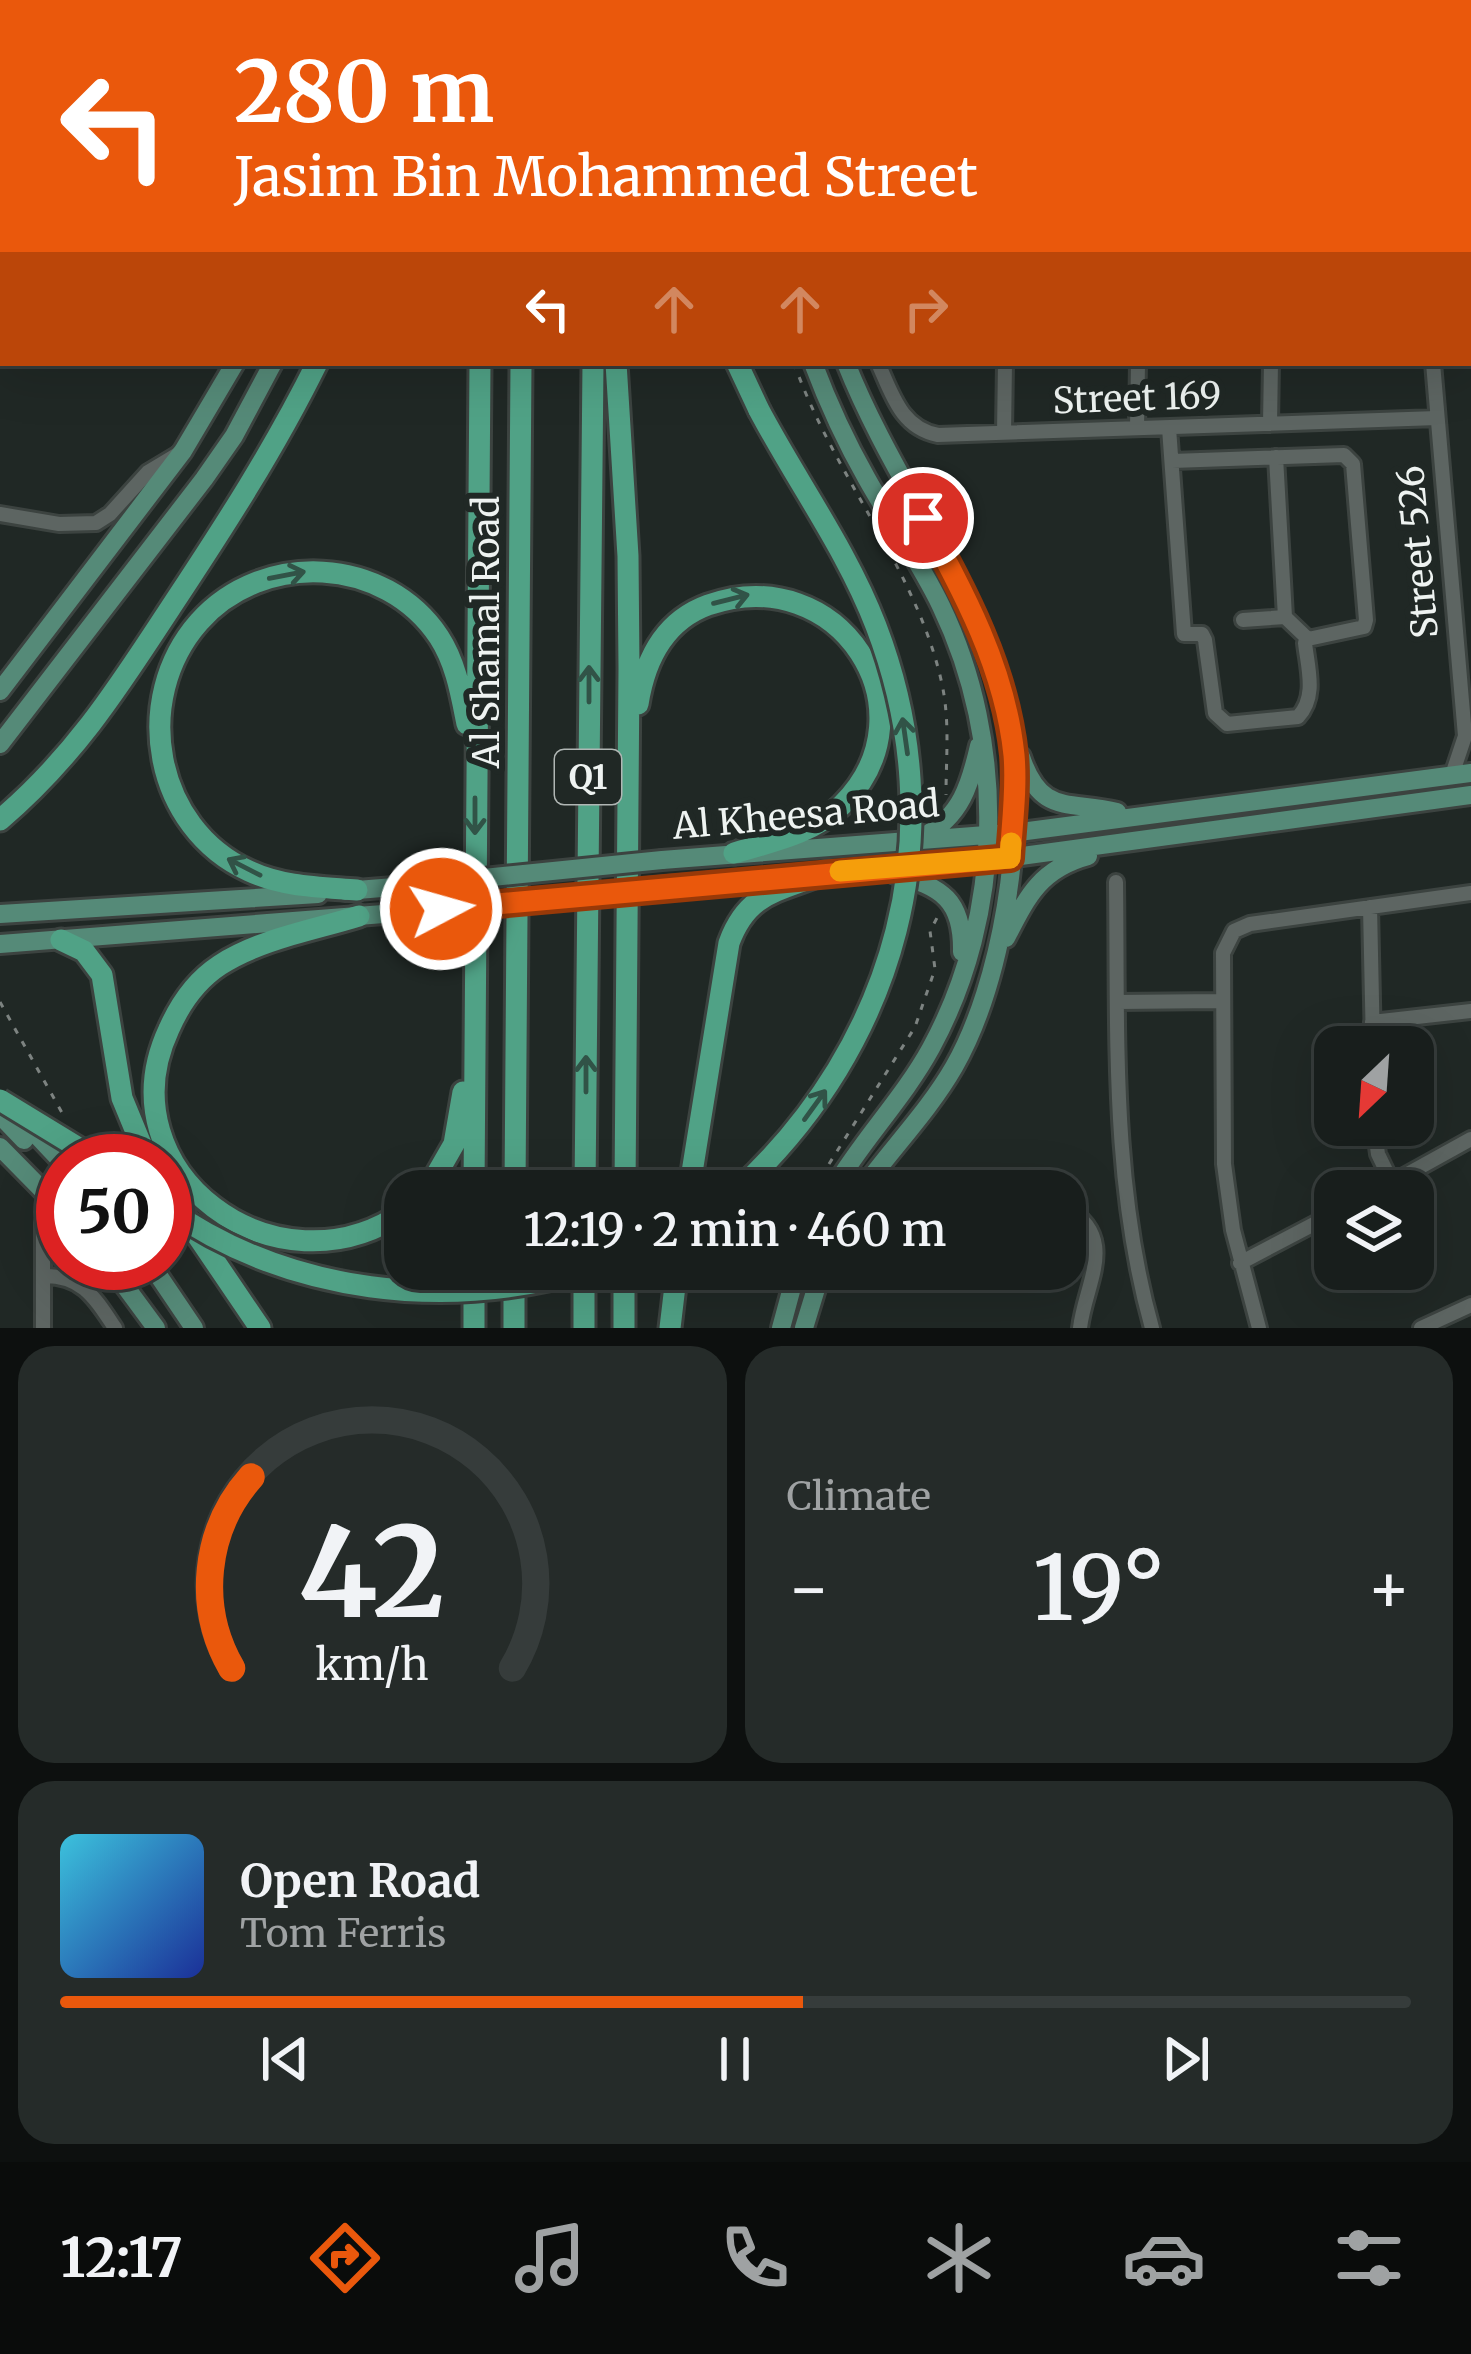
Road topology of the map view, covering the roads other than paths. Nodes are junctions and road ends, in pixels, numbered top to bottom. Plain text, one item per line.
1 (233, 366) edge
2 (271, 366) edge
3 (316, 366) edge
4 (480, 366) edge
5 (520, 366) edge
6 (593, 366) edge
7 (616, 366) edge
8 (738, 366) edge
9 (814, 366) edge
10 (847, 366) edge
11 (879, 366) edge
12 (1005, 366) edge
13 (1138, 366) edge
14 (1271, 366) edge
15 (1433, 366) edge
16 (1437, 418) junction
17 (1270, 424) junction
18 (1137, 428) junction
19 (1169, 428) junction
20 (1004, 433) junction
21 (183, 452) junction
22 (1276, 457) junction
23 (1172, 461) junction
24 (0, 514) edge
25 (1471, 612) edge
26 (1454, 614) junction
27 (1285, 617) junction
28 (1243, 620) dead end
29 (1308, 638) junction
30 (0, 695) edge
31 (982, 733) junction
32 (1011, 735) junction
33 (1468, 742) edge
34 (0, 744) edge
35 (630, 752) junction
36 (475, 765) junction
37 (1461, 774) edge
38 (1471, 795) edge
39 (1127, 816) junction
40 (0, 820) edge
41 (1012, 833) junction
42 (988, 835) junction
43 (920, 838) junction
44 (1121, 842) junction
45 (734, 853) junction
46 (1010, 858) junction
47 (985, 862) junction
48 (873, 868) junction
49 (827, 872) junction
50 (1116, 882) dead end
51 (357, 890) junction
52 (1471, 893) edge
53 (139, 907) junction
54 (1370, 907) junction
55 (0, 910) edge
56 (359, 916) junction
57 (2, 940) edge
58 (62, 940) junction
59 (994, 958) junction
60 (962, 975) junction
61 (1220, 1001) junction
62 (1118, 1002) junction
63 (1471, 1011) edge
64 (1372, 1022) junction
65 (1372, 1026) edge
66 (474, 1032) junction
67 (0, 1097) edge
68 (0, 1115) edge
69 (58, 1134) edge
70 (137, 1134) edge
71 (36, 1135) edge
72 (1471, 1139) edge
73 (0, 1147) edge
74 (36, 1149) edge
75 (439, 1170) edge
76 (474, 1170) edge
77 (514, 1170) edge
78 (585, 1170) edge
79 (625, 1170) edge
80 (692, 1170) edge
81 (756, 1170) edge
82 (847, 1170) edge
83 (878, 1170) edge
84 (1415, 1170) edge
85 (36, 1184) edge
86 (192, 1223) edge
87 (384, 1224) edge
88 (1314, 1224) edge
89 (1086, 1226) edge
90 (192, 1228) edge
91 (1240, 1263) junction
92 (384, 1288) edge
93 (43, 1290) edge
94 (87, 1290) edge
95 (128, 1290) edge
96 (169, 1290) edge
97 (398, 1290) edge
98 (474, 1290) edge
99 (496, 1290) edge
100 (514, 1290) edge
101 (586, 1290) edge
102 (625, 1290) edge
103 (675, 1290) edge
104 (791, 1290) edge
105 (816, 1290) edge
106 (1471, 1305) edge
107 (43, 1328) edge
108 (115, 1328) edge
109 (157, 1328) edge
110 (194, 1328) edge
111 (260, 1328) edge
112 (474, 1328) edge
113 (514, 1328) edge
114 (584, 1328) edge
115 (624, 1328) edge
116 (670, 1328) edge
117 (781, 1328) edge
118 (804, 1328) edge
119 (1080, 1328) edge
120 (1152, 1328) edge
121 (1259, 1328) edge
122 (1421, 1328) edge

1 - 21 main road
2 - 34 main road
3 - 40 highway
4 - 36 highway
5 - 77 highway, Al Shamal Road / Q1
78 -> 6 highway, Q1
7 - 35 highway
81 -> 8 highway, bridge
9 - 31 main road
10 - 32 main road
11 - 20 street, Street 169
12 - 20 street
13 - 18 street
14 - 17 street
15 - 16 street, Street 526
16 - 17 street, Street 169
16 - 26 street, Street 526
17 - 19 street, Street 169
18 - 19 street, Street 169
18 - 20 street, Street 169
19 - 23 street
21 - 24 street
21 - 30 main road
22 - 23 street
22 - 27 street
22 - 29 street
23 - 29 street
25 - 26 street
26 - 33 street, Street 526
27 - 28 street
27 - 29 street
31 - 42 main road
31 - 43 main road
32 - 39 main road
32 - 41 main road
33 - 37 street, Street 526
35 -> 45 highway
35 - 79 highway
51 -> 36 highway
36 -> 66 highway
37 - 39 main road, Al Kheesa Road
38 - 44 main road
39 - 41 main road, Al Kheesa Road
41 - 42 main road, Al Kheesa Road
41 - 46 main road
42 - 43 main road, Al Kheesa Road
42 - 47 main road
43 - 45 main road, Al Kheesa Road
44 - 46 main road
44 - 59 main road
45 - 51 main road, Al Kheesa Road, bridge
46 - 47 main road
46 - 59 main road
47 - 48 main road
47 - 60 main road
48 - 49 main road
48 - 60 main road
49 - 56 main road, bridge
49 - 80 highway
50 - 62 street
51 - 53 main road, Al Kheesa Road
52 - 54 street
53 - 55 main road, Al Kheesa Road
53 - 57 main road
54 - 61 street
54 - 64 street
56 - 58 main road
56 - 87 highway
57 - 58 main road
58 - 70 highway
59 - 83 main road
60 - 82 main road
61 - 62 street
61 - 91 street
62 - 120 street
63 - 64 street
64 - 65 street
66 - 75 highway
66 - 76 highway
67 - 69 highway, bridge
67 - 71 main road
68 - 74 main road
72 - 84 street
73 - 85 main road
86 - 92 highway, bridge
88 - 91 street
89 - 119 street
90 - 111 highway
91 - 121 street
93 - 107 street
94 - 108 street
95 - 109 main road
96 - 110 main road
97 - 99 highway, bridge
98 - 112 highway
100 - 113 highway
101 - 114 highway
102 - 115 highway
103 - 116 highway
104 - 117 main road
105 - 118 main road
106 - 122 street

